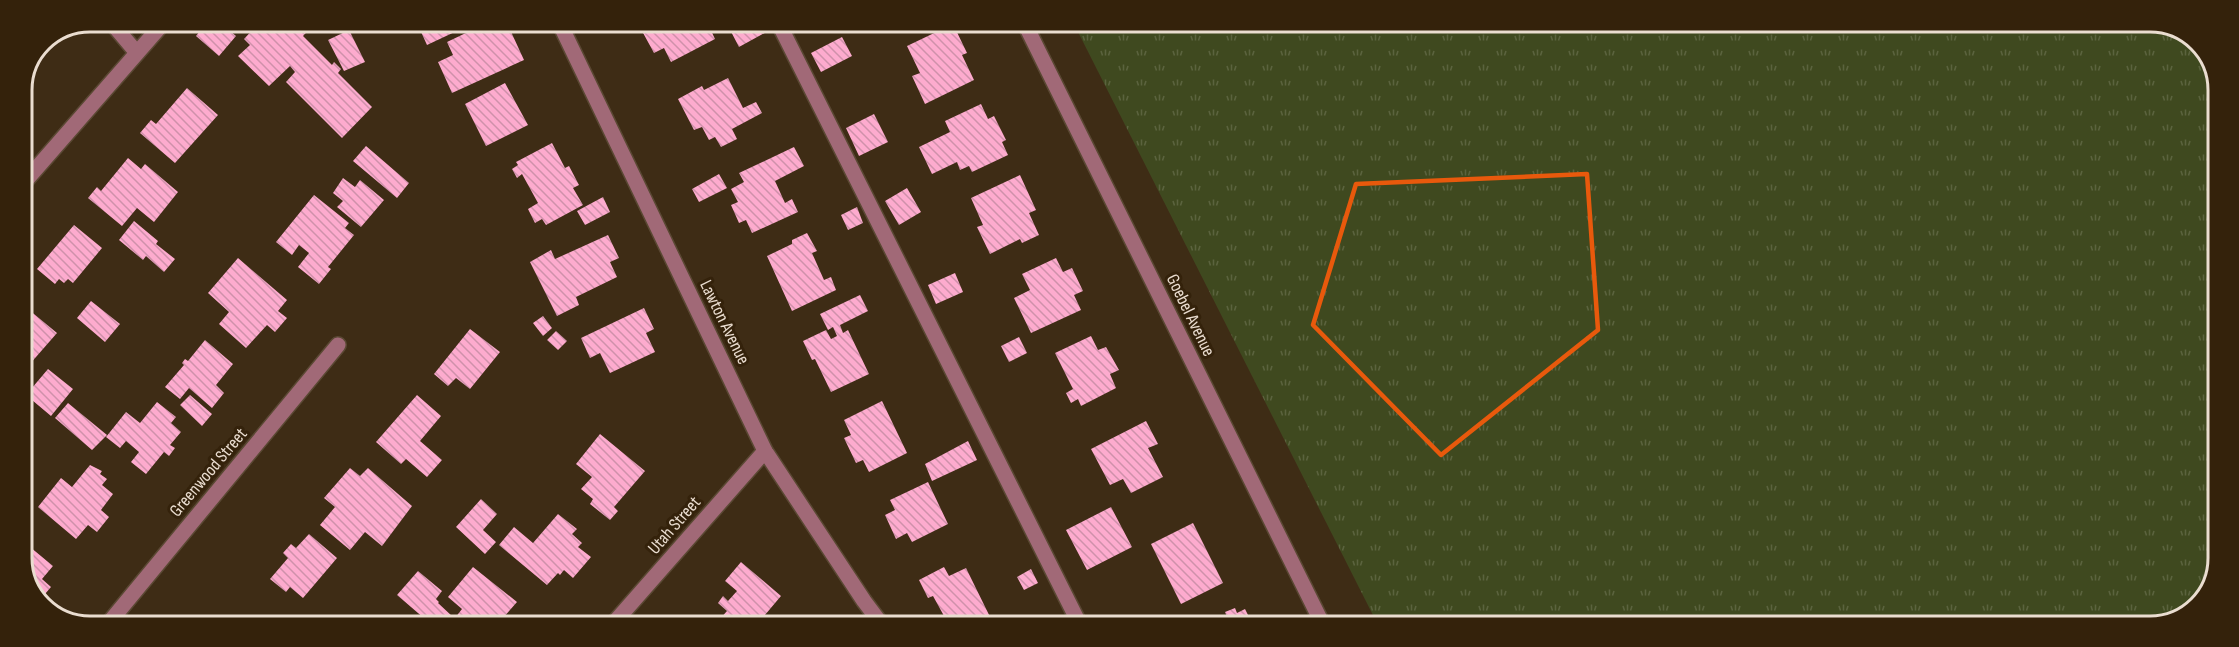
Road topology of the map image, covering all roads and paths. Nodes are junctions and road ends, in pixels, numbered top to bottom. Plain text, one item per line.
1 (119, 32) edge
2 (155, 32) edge
3 (564, 32) edge
4 (783, 32) edge
5 (1029, 32) edge
6 (137, 53) junction
7 (32, 173) edge
8 (338, 345) dead end
9 (765, 450) junction
10 (115, 616) edge
11 (620, 616) edge
12 (875, 616) edge
13 (1075, 616) edge
14 (1319, 616) edge

1 - 6 street
2 - 6 street
3 - 9 street, Lawton Avenue
4 - 13 street
5 - 14 street, Goebel Avenue
6 - 7 street
8 - 10 street, Greenwood Street
9 - 11 street, Utah Street
9 - 12 street, Lawton Avenue

